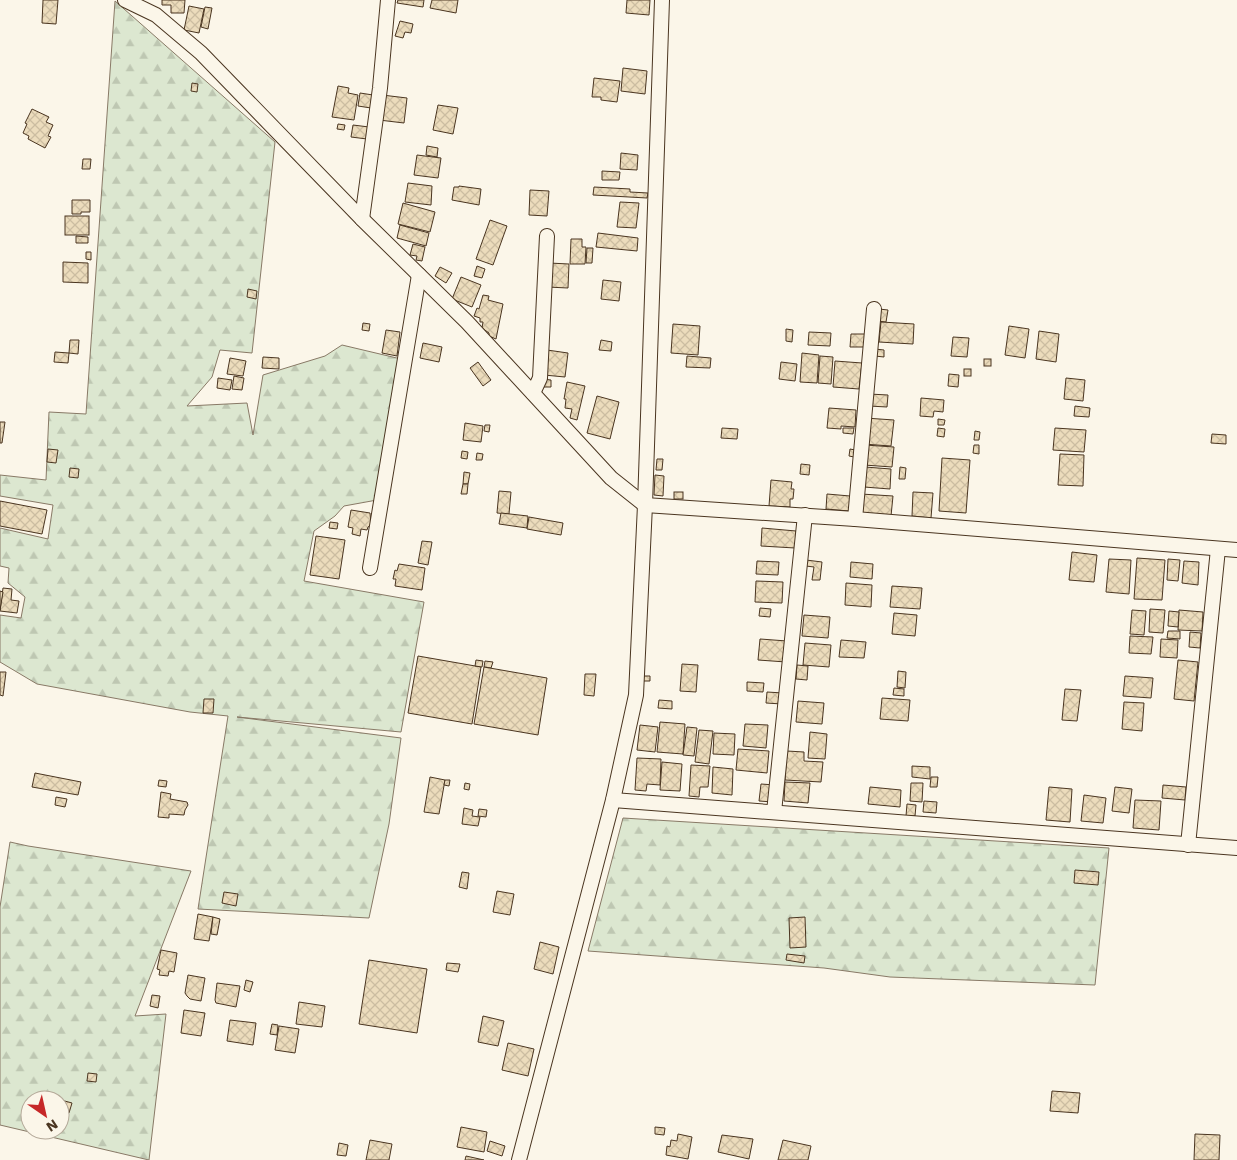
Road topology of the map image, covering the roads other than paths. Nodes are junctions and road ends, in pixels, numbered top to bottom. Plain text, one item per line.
1 (125, 0) edge
2 (388, 0) edge
3 (662, 0) edge
4 (362, 219) junction
5 (547, 236) dead end
6 (419, 275) junction
7 (874, 309) dead end
8 (533, 393) junction
9 (645, 505) junction
10 (805, 516) junction
11 (856, 519) junction
12 (1218, 549) junction
13 (1237, 550) edge
14 (370, 568) dead end
15 (613, 800) junction
16 (774, 812) junction
17 (1188, 845) junction
18 (1237, 848) edge
19 (519, 1160) edge

1 - 4 street
2 - 4 street
3 - 9 street
4 - 6 street
5 - 8 street
6 - 8 street
6 - 14 street
7 - 11 street
8 - 9 street
9 - 10 street
9 - 15 street
10 - 11 street
10 - 16 street
11 - 12 street
12 - 13 street
12 - 17 street
15 - 16 street
15 - 19 street
16 - 17 street
17 - 18 street

